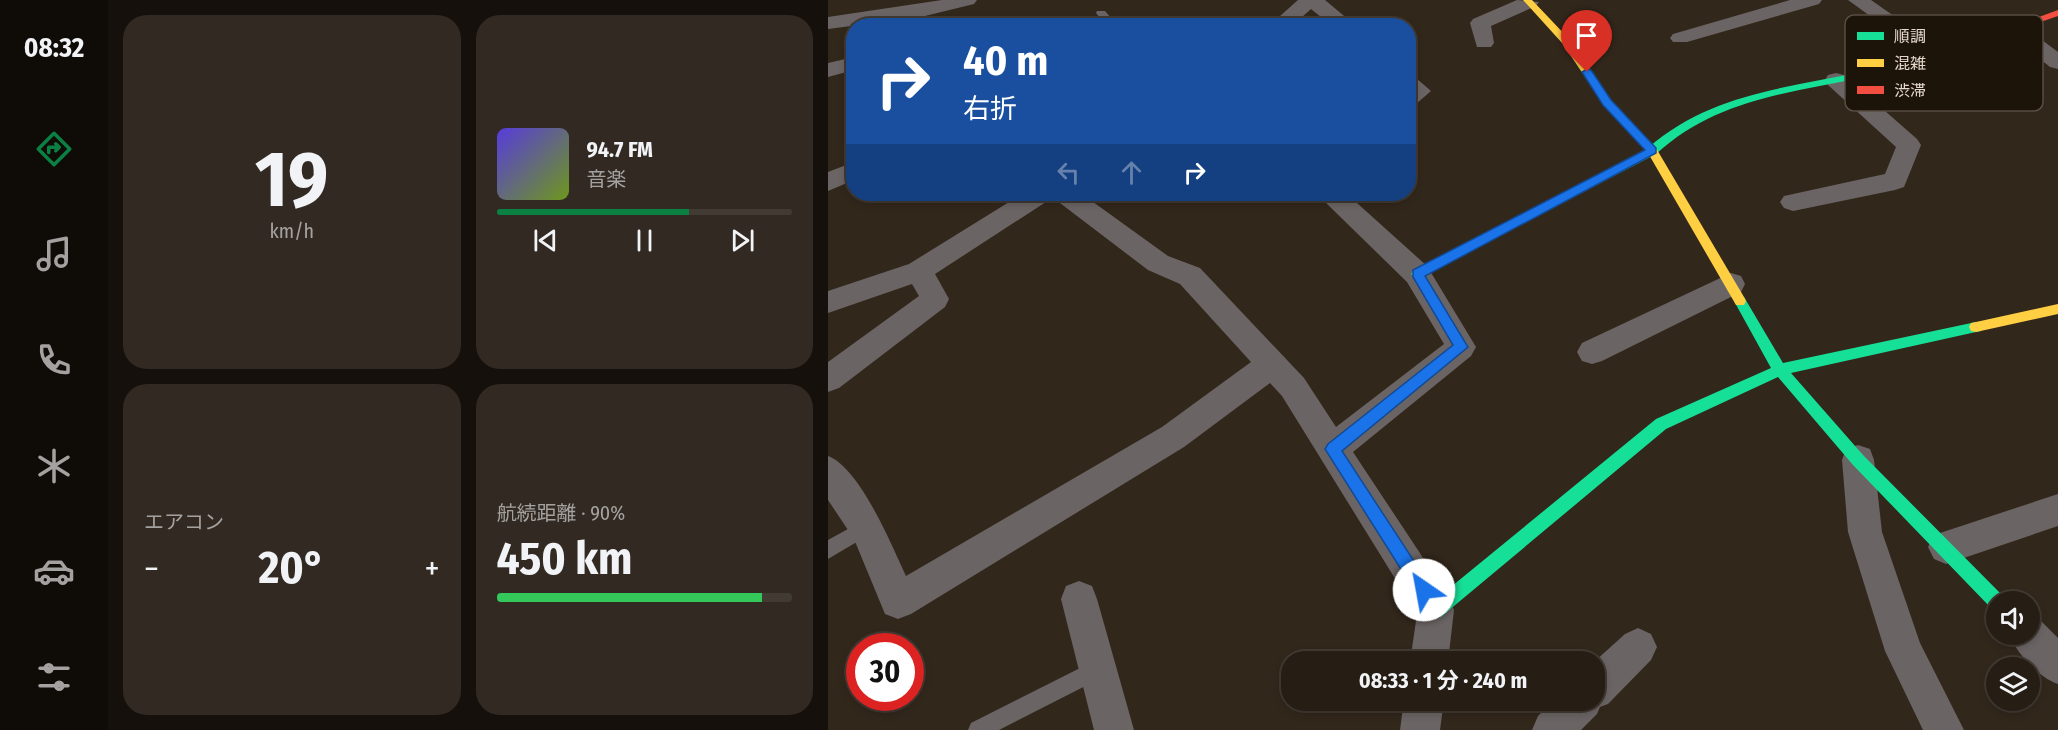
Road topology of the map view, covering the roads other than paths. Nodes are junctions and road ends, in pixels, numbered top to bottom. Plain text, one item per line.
1 (967, 0) edge
2 (1311, 0) edge
3 (1812, 0) edge
4 (1858, 0) edge
5 (1528, 1) edge
6 (919, 6) edge
7 (1101, 13) dead end
8 (2058, 13) edge
9 (1880, 15) edge
10 (877, 18) edge
11 (1106, 18) edge
12 (1289, 18) edge
13 (1335, 18) edge
14 (2043, 19) edge
15 (846, 23) edge
16 (828, 24) edge
17 (1680, 38) dead end
18 (1484, 43) dead end
19 (2043, 50) edge
20 (2058, 62) edge
21 (846, 65) edge
22 (828, 70) edge
23 (1845, 78) edge
24 (1836, 80) junction
25 (1845, 88) edge
26 (1871, 111) edge
27 (1652, 151) junction
28 (846, 174) edge
29 (828, 183) edge
30 (1029, 201) edge
31 (1074, 201) edge
32 (1339, 201) edge
33 (1793, 202) dead end
34 (920, 271) junction
35 (1417, 274) junction
36 (1731, 284) junction
37 (828, 302) edge
38 (2058, 309) edge
39 (1591, 351) dead end
40 (1271, 365) junction
41 (1780, 369) junction
42 (828, 379) edge
43 (1333, 449) junction
44 (1858, 460) junction
45 (828, 471) edge
46 (2058, 510) edge
47 (866, 527) junction
48 (1946, 547) junction
49 (828, 550) edge
50 (1987, 591) edge
51 (1079, 599) dead end
52 (1436, 610) junction
53 (2039, 645) edge
54 (1638, 648) dead end
55 (1430, 651) edge
56 (2058, 665) edge
57 (1099, 668) junction
58 (1605, 680) edge
59 (1423, 711) edge
60 (1572, 711) edge
61 (978, 730) edge
62 (1114, 730) edge
63 (1420, 730) edge
64 (1552, 730) edge
65 (1944, 730) edge

1 - 6 street
2 - 12 street
2 - 13 street
3 - 17 street
4 - 9 street
5 - 18 street
5 - 27 street
6 - 10 street
7 - 11 lane
8 - 14 street
15 - 16 street
19 - 20 street
21 - 22 street
23 - 24 street
24 - 25 street
24 - 27 street
26 - 33 street
27 - 35 street
27 - 36 street
28 - 29 street
30 - 34 street
31 - 40 street
32 - 35 street
34 - 37 street
34 - 42 street
35 - 43 street
36 - 39 street
36 - 41 street
38 - 41 street
40 - 43 street
40 - 47 street
41 - 44 street
41 - 52 street
43 - 52 street
44 - 48 street
44 - 65 street
45 - 47 street
46 - 48 street
47 - 49 lane
48 - 50 street
51 - 57 street
52 - 55 street
53 - 56 street
54 - 58 street
57 - 61 lane
57 - 62 street
59 - 63 street
60 - 64 street

